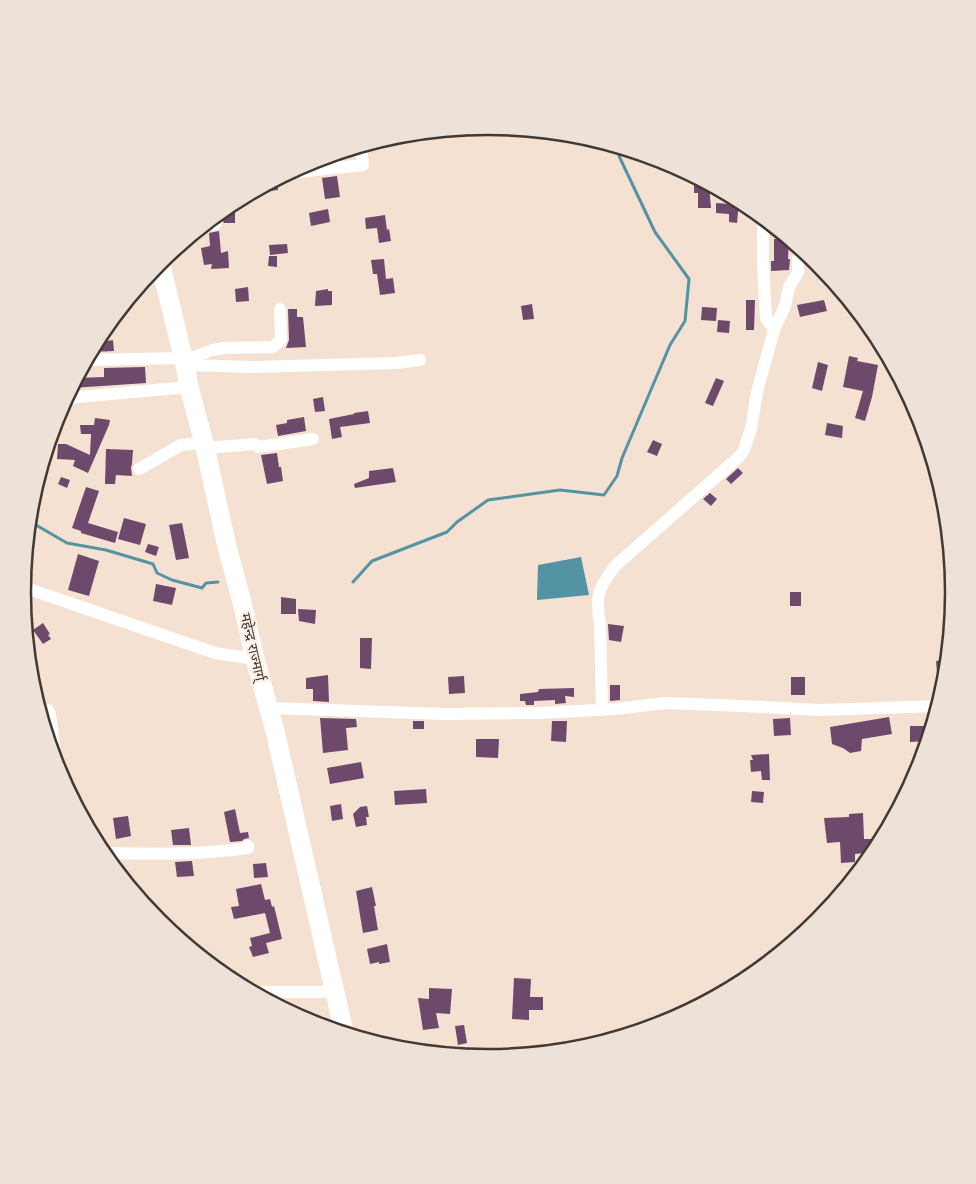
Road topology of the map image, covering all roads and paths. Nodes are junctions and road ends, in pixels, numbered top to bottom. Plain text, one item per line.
1 (362, 153) edge
2 (312, 171) edge
3 (763, 228) edge
4 (798, 258) edge
5 (162, 272) edge
6 (280, 309) dead end
7 (774, 330) junction
8 (94, 360) edge
9 (420, 360) dead end
10 (184, 362) junction
11 (189, 387) junction
12 (75, 397) edge
13 (313, 439) dead end
14 (204, 446) junction
15 (139, 469) dead end
16 (31, 590) edge
17 (255, 659) junction
18 (930, 706) edge
19 (268, 708) junction
20 (47, 710) edge
21 (602, 710) junction
22 (52, 727) edge
23 (248, 846) dead end
24 (113, 853) edge
25 (334, 990) junction
26 (267, 992) edge
27 (342, 1025) edge

1 - 2 street
3 - 7 street
4 - 7 street
5 - 10 highway, महेन्द्र राज्मार्ग्
6 - 10 street
7 - 21 street
8 - 10 street
9 - 10 street
10 - 11 highway, महेन्द्र राज्मार्ग्
11 - 12 street
11 - 14 highway, महेन्द्र राज्मार्ग्
13 - 14 street
14 - 15 street
14 - 17 highway, महेन्द्र राज्मार्ग्
16 - 17 street
17 - 19 highway, महेन्द्र राज्मार्ग्
18 - 21 street
19 - 21 street
19 - 25 highway, महेन्द्र राज्मार्ग्
20 - 22 street
23 - 24 street
25 - 26 street
25 - 27 highway, महेन्द्र राज्मार्ग्

